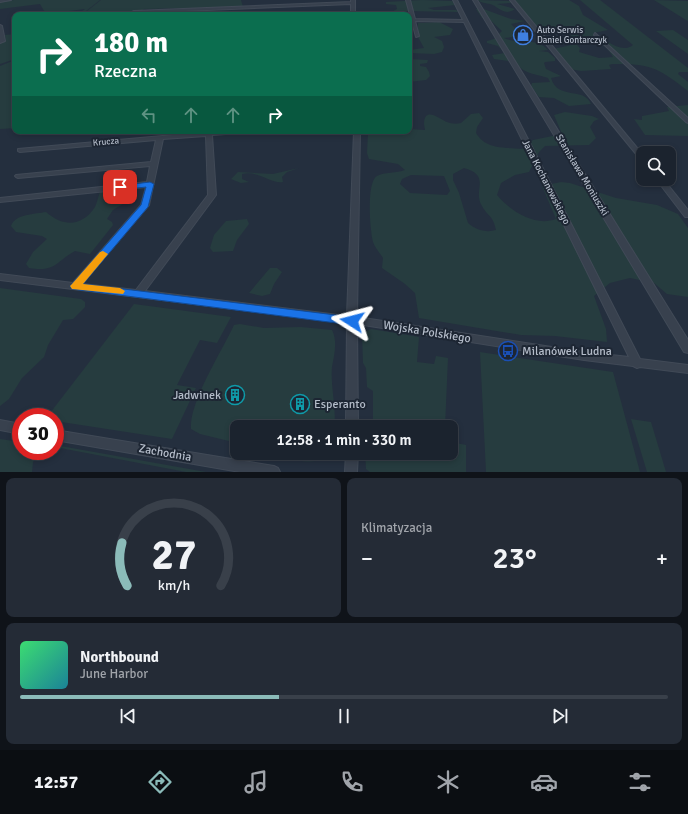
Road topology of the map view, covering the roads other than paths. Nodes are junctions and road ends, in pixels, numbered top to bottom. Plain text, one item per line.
1 (9, 0) edge
2 (408, 0) edge
3 (455, 0) edge
4 (476, 0) edge
5 (512, 0) edge
6 (0, 1) edge
7 (353, 2) edge
8 (134, 12) dead end
9 (412, 12) edge
10 (412, 13) edge
11 (414, 20) junction
12 (466, 22) junction
13 (0, 26) edge
14 (595, 34) dead end
15 (417, 36) dead end
16 (0, 42) edge
17 (688, 120) edge
18 (209, 134) joint
19 (356, 134) edge
20 (160, 138) junction
21 (20, 150) dead end
22 (636, 151) edge
23 (154, 164) junction
24 (18, 176) dead end
25 (150, 184) junction
26 (665, 186) edge
27 (0, 200) edge
28 (688, 215) edge
29 (0, 277) edge
30 (75, 286) junction
31 (139, 293) junction
32 (352, 321) junction
33 (688, 349) edge
34 (637, 364) junction
35 (688, 369) edge
36 (352, 420) edge
37 (0, 425) edge
38 (12, 427) edge
39 (64, 437) edge
40 (352, 460) edge
41 (274, 472) edge
42 (352, 472) edge

1 - 6 street
2 - 9 street
3 - 12 street, Jana Kochanowskiego
4 - 33 street, Stanisława Moniuszki
5 - 22 street
7 - 8 street
10 - 11 street
11 - 12 street
11 - 15 street
12 - 34 street, Jana Kochanowskiego
13 - 16 street
14 - 17 street
18 - 20 street, Krucza
18 - 31 street
19 - 32 street
20 - 21 street, Krucza
20 - 23 street
23 - 24 street
23 - 25 street
25 - 27 street
25 - 30 street
26 - 28 street
29 - 30 street, Wojska Polskiego
30 - 31 street, Wojska Polskiego
31 - 32 street, Wojska Polskiego
32 - 34 street, Wojska Polskiego
32 - 36 street
34 - 35 street, Wojska Polskiego
37 - 38 street
39 - 41 street, Zachodnia
40 - 42 street

